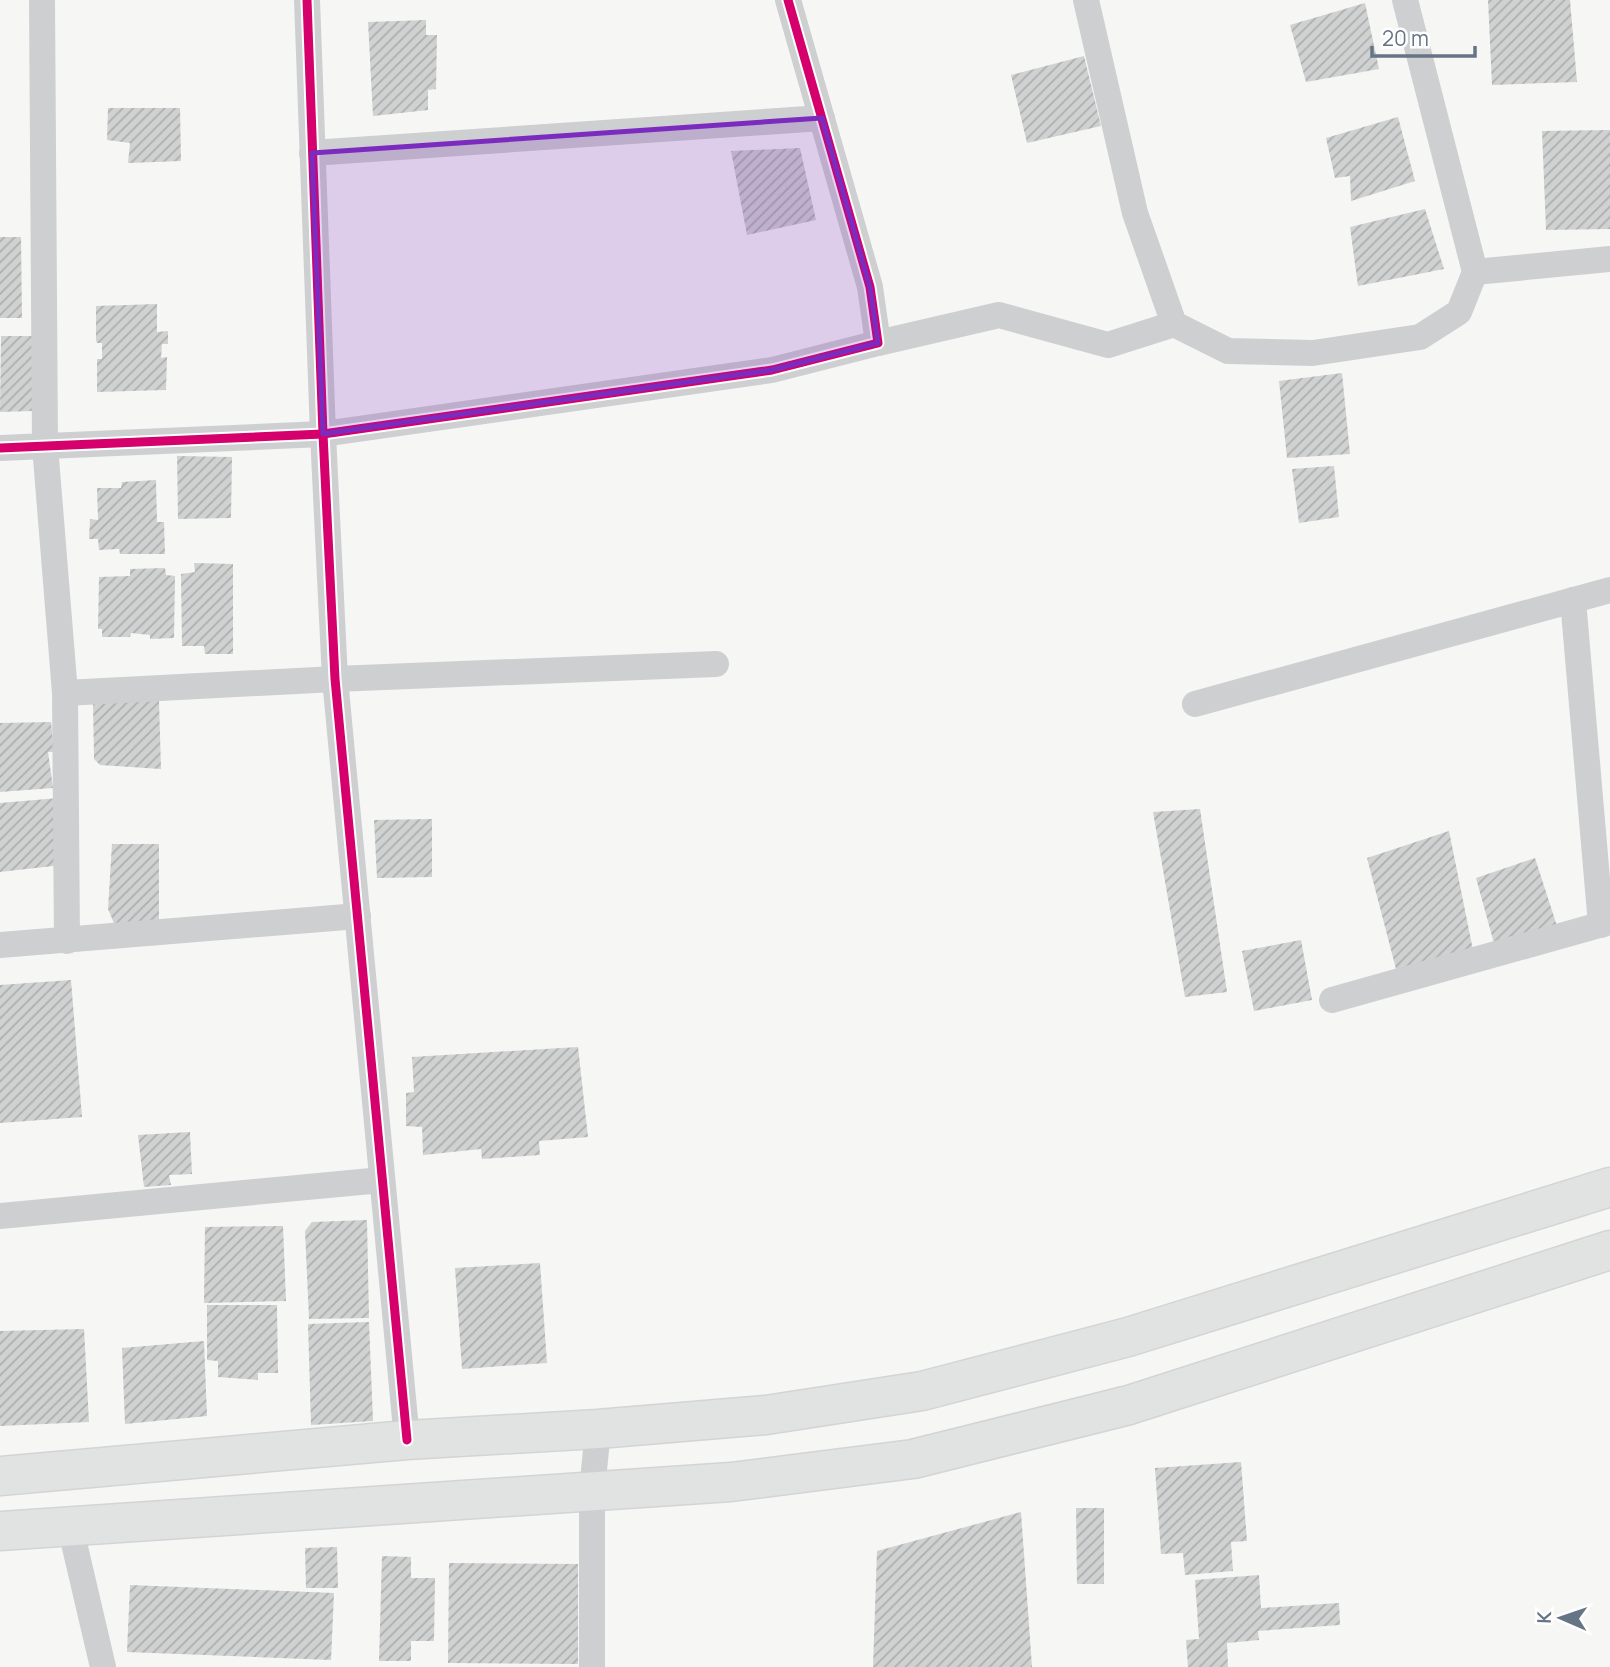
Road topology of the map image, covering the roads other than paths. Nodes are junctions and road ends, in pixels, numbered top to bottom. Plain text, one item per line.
1 (42, 0) edge
2 (307, 0) edge
3 (788, 0) edge
4 (1086, 0) edge
5 (1405, 0) edge
6 (822, 118) junction
7 (312, 153) junction
8 (1610, 259) edge
9 (1475, 272) junction
10 (1174, 324) junction
11 (878, 343) junction
12 (323, 434) junction
13 (45, 446) junction
14 (0, 448) edge
15 (1610, 590) edge
16 (1573, 600) junction
17 (716, 664) dead end
18 (335, 679) junction
19 (65, 693) junction
20 (1195, 704) dead end
21 (358, 916) junction
22 (1605, 923) edge
23 (67, 941) junction
24 (0, 945) edge
25 (1332, 1000) dead end
26 (382, 1180) junction
27 (1610, 1187) edge
28 (0, 1216) edge
29 (1610, 1250) edge
30 (598, 1429) junction
31 (407, 1440) junction
32 (0, 1476) edge
33 (592, 1491) junction
34 (70, 1526) junction
35 (0, 1531) edge
36 (103, 1667) edge
37 (592, 1667) edge

1 - 13 street
2 - 7 street
3 - 6 street
4 - 10 street
5 - 9 street
6 - 7 street
6 - 11 street
7 - 12 street
8 - 9 street
9 - 10 street
10 - 11 street
11 - 12 street
12 - 13 street
12 - 18 street
13 - 14 street
13 - 19 street
15 - 16 street
16 - 20 street
16 - 22 street
17 - 18 street
18 - 19 street
18 - 21 street
19 - 23 street
21 - 23 street
21 - 26 street
22 - 25 street
23 - 24 street
26 - 28 street
26 - 31 street
27 - 30 main road
29 - 33 main road
30 - 31 main road
30 - 33 street
31 - 32 main road
33 - 34 main road
33 - 37 street
34 - 35 main road
34 - 36 street

